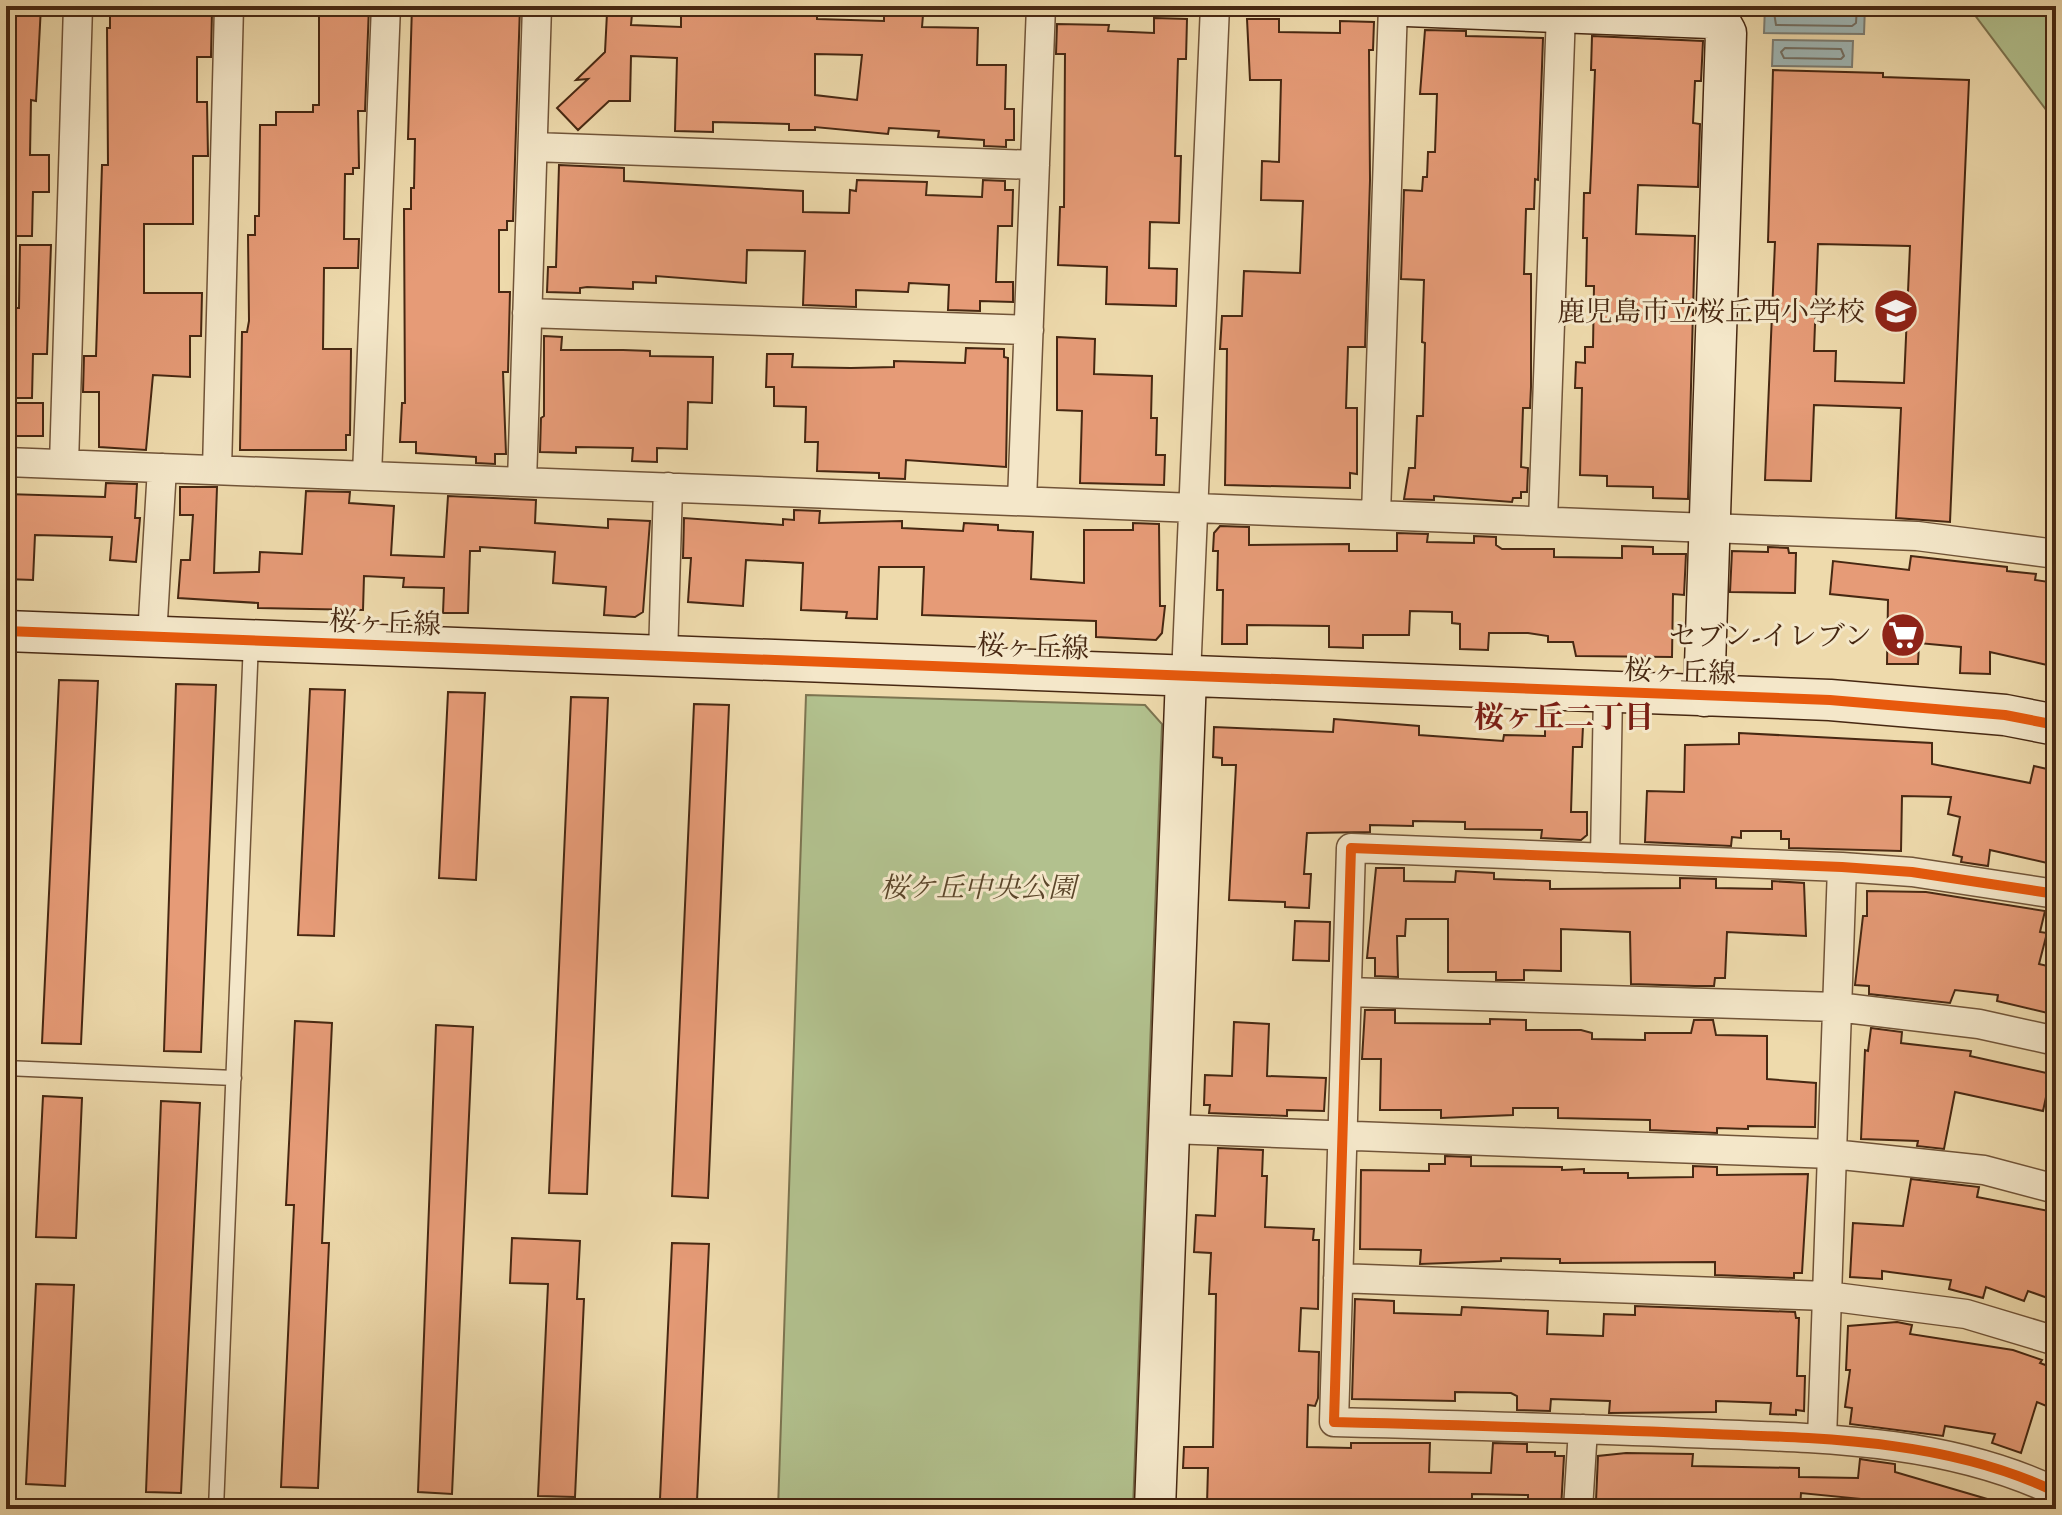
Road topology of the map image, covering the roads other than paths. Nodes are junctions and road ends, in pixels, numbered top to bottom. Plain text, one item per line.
1 (78, 6) edge
2 (229, 6) edge
3 (386, 6) edge
4 (537, 6) edge
5 (1041, 6) edge
6 (1215, 6) edge
7 (1393, 6) edge
8 (1407, 6) edge
9 (1561, 12) junction
10 (533, 147) junction
11 (1035, 165) junction
12 (527, 313) junction
13 (1029, 330) junction
14 (6, 462) edge
15 (64, 464) junction
16 (162, 468) junction
17 (217, 470) junction
18 (367, 475) junction
19 (522, 482) junction
20 (668, 487) junction
21 (1022, 501) junction
22 (1194, 507) junction
23 (1376, 515) junction
24 (1543, 521) junction
25 (1708, 527) junction
26 (2056, 554) edge
27 (6, 631) edge
28 (152, 637) junction
29 (251, 641) junction
30 (663, 656) junction
31 (1186, 676) junction
32 (1608, 692) junction
33 (1704, 696) junction
34 (2056, 725) edge
35 (1605, 858) junction
36 (1842, 867) junction
37 (2056, 894) edge
38 (1347, 992) junction
39 (1837, 1007) junction
40 (2056, 1041) edge
41 (6, 1068) edge
42 (234, 1078) junction
43 (1170, 1129) junction
44 (1342, 1135) junction
45 (1832, 1154) junction
46 (2056, 1189) edge
47 (1338, 1278) junction
48 (1827, 1296) junction
49 (2056, 1341) edge
50 (1583, 1429) junction
51 (1822, 1439) junction
52 (2056, 1492) edge
53 (216, 1509) edge
54 (1155, 1509) edge
55 (1578, 1509) edge

1 - 15 street
2 - 17 street
3 - 18 street
4 - 10 street
5 - 11 street
6 - 22 street
7 - 23 street
8 - 9 street
9 - 24 street
9 - 25 street
10 - 11 street
10 - 12 street
11 - 13 street
12 - 13 street
12 - 19 street
13 - 21 street
14 - 15 street
15 - 16 street
16 - 17 street
16 - 28 street
17 - 18 street
18 - 19 street
19 - 20 street
20 - 21 street
20 - 30 street
21 - 22 street
22 - 23 street
22 - 31 street
23 - 24 street
24 - 25 street
25 - 26 street
25 - 33 street
27 - 28 street, 桜ヶ丘線
28 - 29 street, 桜ヶ丘線
29 - 30 street, 桜ヶ丘線
29 - 42 lane
30 - 31 street, 桜ヶ丘線
31 - 32 street, 桜ヶ丘線
31 - 43 street
32 - 33 street, 桜ヶ丘線
32 - 35 street
33 - 34 street, 桜ヶ丘線
35 - 36 street
35 - 38 street
36 - 37 street
36 - 39 street
38 - 39 street
38 - 44 street
39 - 40 street
39 - 45 street
41 - 42 lane
42 - 53 lane
43 - 44 street
43 - 54 street
44 - 45 street
44 - 47 street
45 - 46 street
45 - 48 street
47 - 48 street
47 - 50 street
48 - 49 street
48 - 51 street
50 - 51 street
50 - 55 street
51 - 52 street

